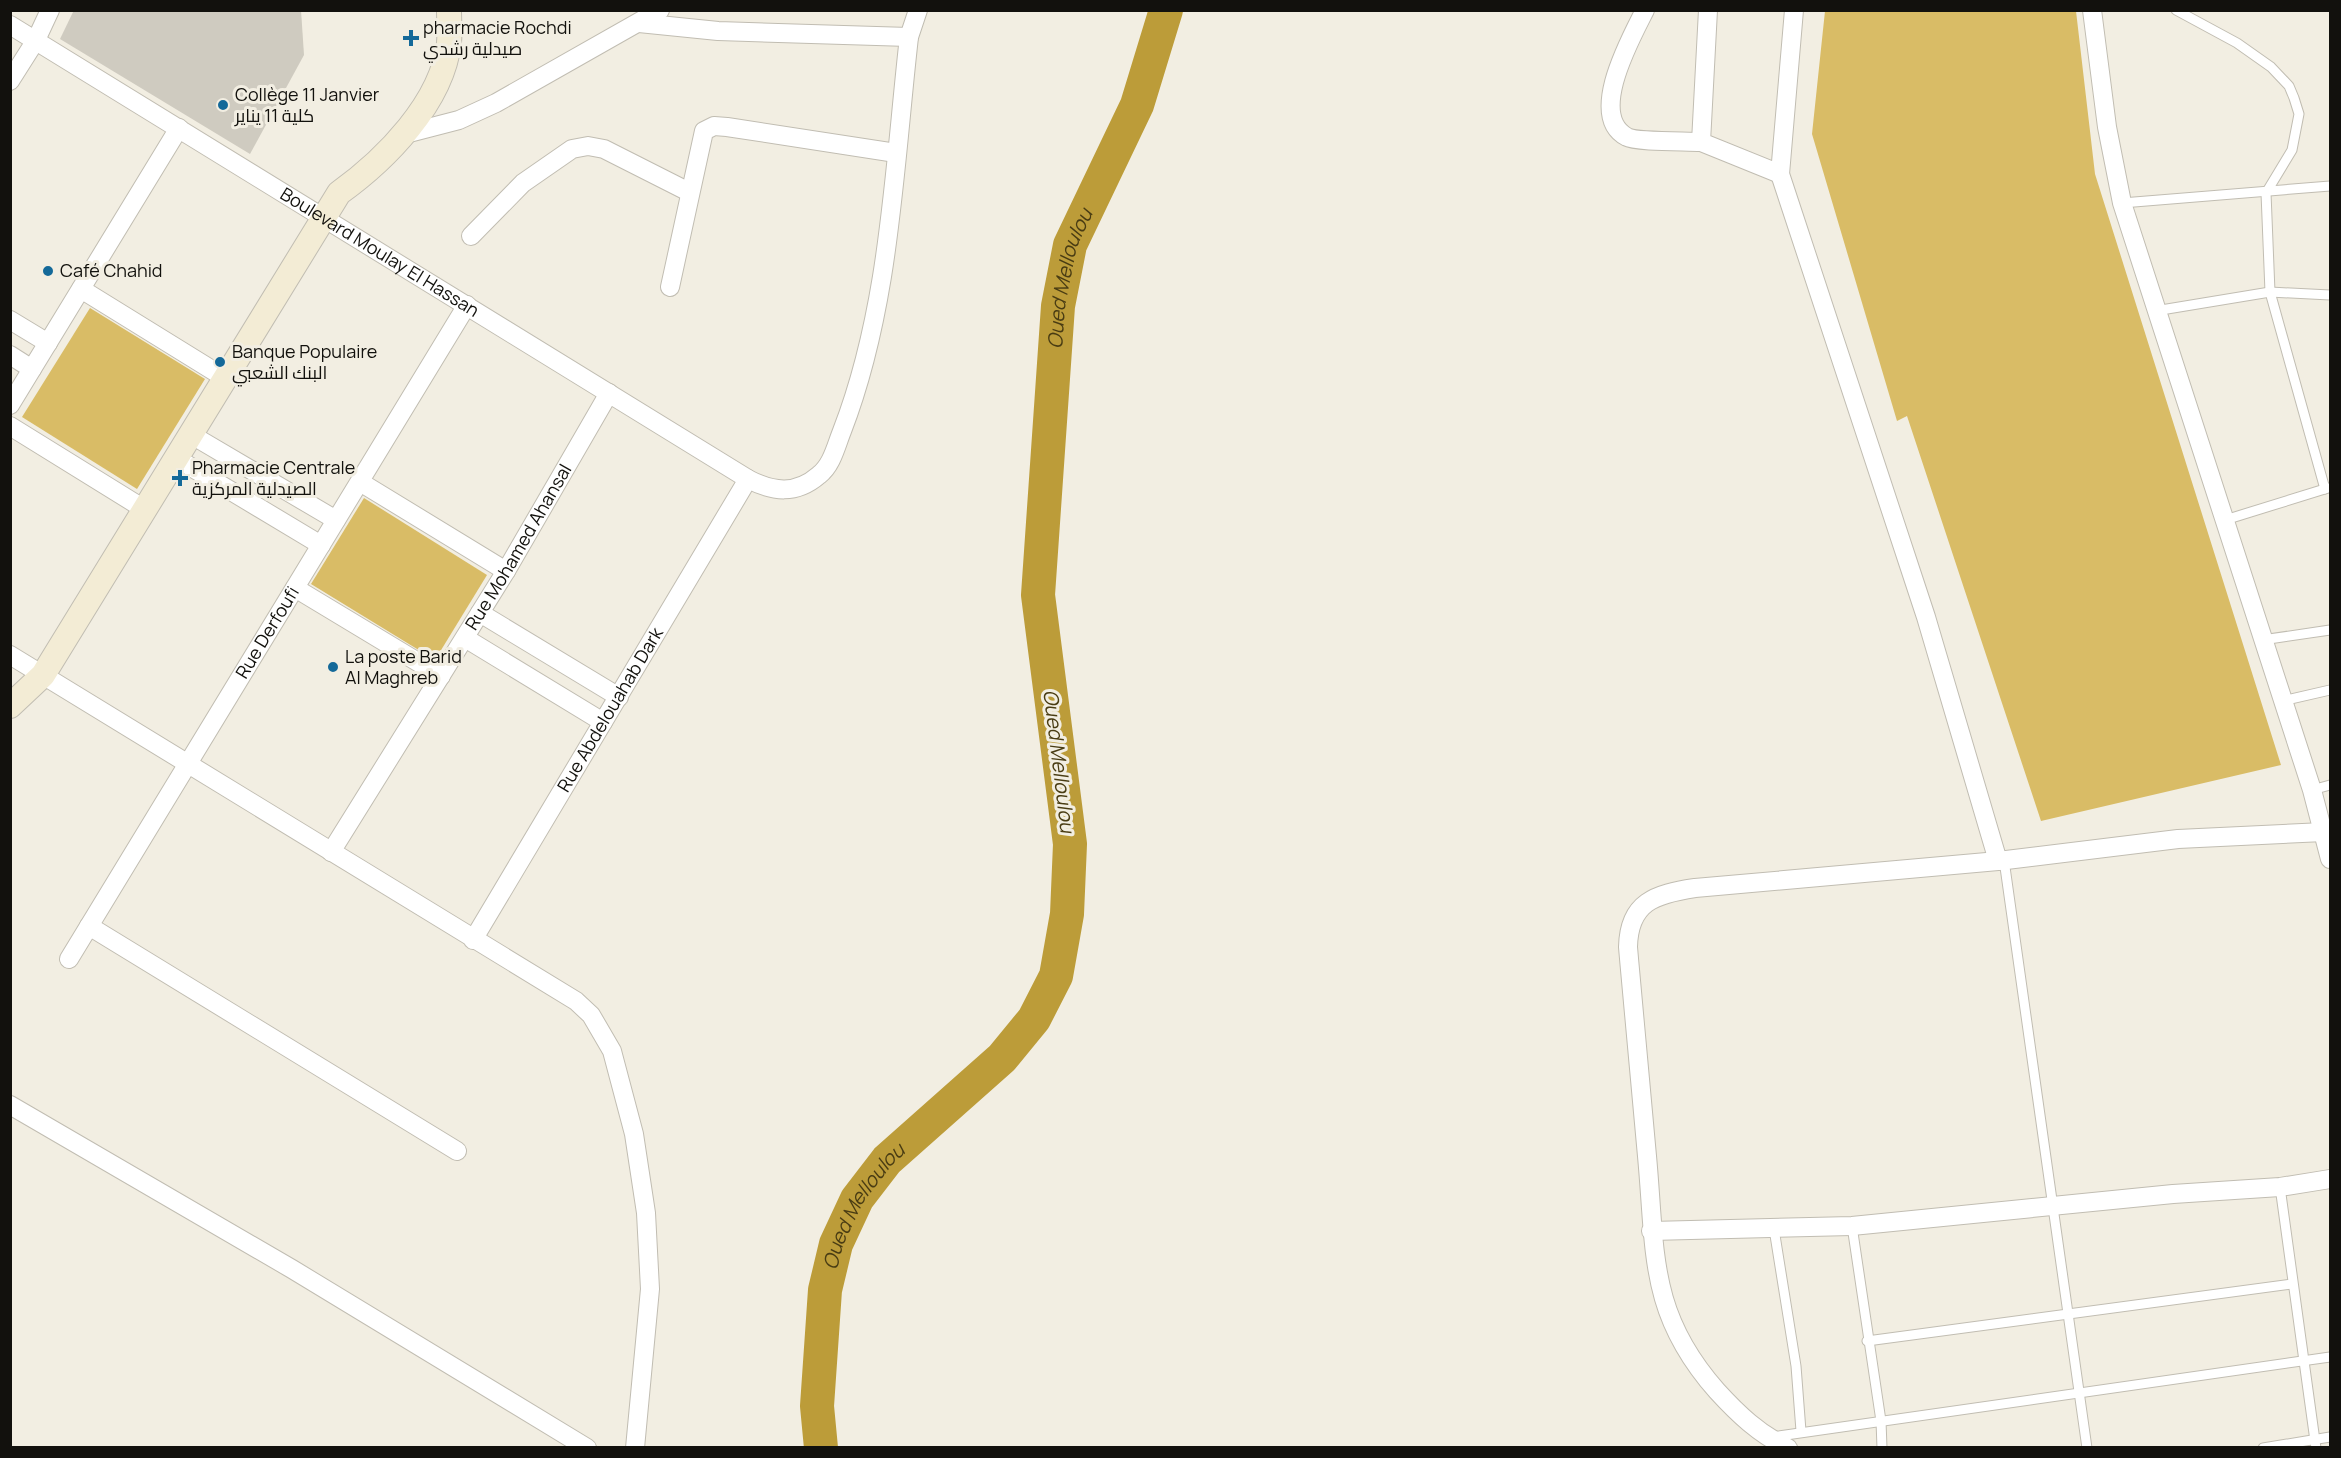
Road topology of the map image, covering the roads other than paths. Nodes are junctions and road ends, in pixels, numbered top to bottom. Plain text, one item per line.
1 (50, 10) edge
2 (450, 10) edge
3 (660, 10) edge
4 (918, 10) edge
5 (1645, 10) edge
6 (1708, 10) edge
7 (1794, 10) edge
8 (2092, 10) edge
9 (2176, 10) edge
10 (639, 23) junction
11 (10, 25) edge
12 (909, 37) junction
13 (36, 40) junction
14 (10, 81) edge
15 (179, 128) junction
16 (405, 134) junction
17 (1701, 142) junction
18 (896, 153) junction
19 (1780, 174) junction
20 (2331, 186) edge
21 (690, 192) junction
22 (2266, 193) junction
23 (2122, 203) junction
24 (323, 217) junction
25 (471, 236) dead end
26 (670, 287) dead end
27 (81, 289) junction
28 (2270, 292) junction
29 (2331, 295) edge
30 (467, 305) junction
31 (2155, 310) junction
32 (10, 320) edge
33 (48, 343) junction
34 (10, 355) edge
35 (32, 369) junction
36 (225, 378) junction
37 (609, 393) junction
38 (10, 405) edge
39 (10, 426) edge
40 (190, 434) junction
41 (176, 458) junction
42 (748, 479) junction
43 (360, 482) junction
44 (2328, 488) edge
45 (144, 509) junction
46 (336, 520) junction
47 (2225, 520) junction
48 (321, 545) junction
49 (506, 571) junction
50 (295, 588) junction
51 (480, 613) junction
52 (2331, 630) edge
53 (465, 638) junction
54 (2262, 640) junction
55 (10, 655) edge
56 (43, 675) junction
57 (441, 676) junction
58 (2331, 690) edge
59 (619, 697) junction
60 (2282, 701) junction
61 (10, 706) edge
62 (603, 722) junction
63 (188, 764) junction
64 (2331, 785) edge
65 (2312, 790) junction
66 (2324, 832) junction
67 (331, 852) junction
68 (2331, 859) edge
69 (2001, 861) junction
70 (89, 926) junction
71 (473, 940) junction
72 (69, 960) dead end
73 (10, 1105) edge
74 (457, 1151) dead end
75 (2331, 1179) edge
76 (2280, 1187) junction
77 (2053, 1208) junction
78 (1852, 1226) junction
79 (1774, 1229) junction
80 (1651, 1231) junction
81 (2292, 1284) junction
82 (2069, 1315) junction
83 (1867, 1341) junction
84 (2331, 1357) edge
85 (2304, 1362) junction
86 (2080, 1395) junction
87 (1881, 1421) junction
88 (1801, 1431) junction
89 (2331, 1437) edge
90 (1768, 1438) junction
91 (2316, 1443) edge
92 (586, 1448) edge
93 (635, 1448) edge
94 (1788, 1448) edge
95 (1882, 1448) edge
96 (2087, 1448) edge
97 (2263, 1448) edge

1 - 13 street
2 - 16 main road
3 - 10 street
4 - 12 street, Boulevard Moulay El Hassan
5 - 17 street
6 - 17 street
7 - 19 street
8 - 23 street
9 - 22 lane
10 - 12 street
10 - 16 street
11 - 13 street, Boulevard Moulay El Hassan
12 - 18 street, Boulevard Moulay El Hassan
13 - 14 street
13 - 15 street, Boulevard Moulay El Hassan
15 - 24 street, Boulevard Moulay El Hassan
15 - 27 street
16 - 24 main road
17 - 19 street
18 - 21 street
18 - 42 street, Boulevard Moulay El Hassan
19 - 69 street
20 - 22 lane
21 - 25 street
21 - 26 street
22 - 23 lane
22 - 28 lane
23 - 31 street
24 - 30 street, Boulevard Moulay El Hassan
24 - 36 main road
27 - 33 street
27 - 36 street
28 - 29 lane
28 - 31 lane
28 - 44 lane
30 - 37 street, Boulevard Moulay El Hassan
30 - 43 street, Rue Derfoufi
31 - 47 street
32 - 33 street
33 - 35 street
34 - 35 street
35 - 38 street
36 - 40 main road
37 - 42 street, Boulevard Moulay El Hassan
37 - 49 street, Rue Mohamed Ahansal
39 - 45 street
40 - 41 main road
40 - 46 street
41 - 45 main road
41 - 48 street
42 - 59 street, Rue Abdelouahab Dark
43 - 46 street, Rue Derfoufi
43 - 49 street
44 - 47 lane
45 - 56 main road
46 - 48 street, Rue Derfoufi
47 - 54 street
48 - 50 street, Rue Derfoufi
49 - 51 street, Rue Mohamed Ahansal
50 - 57 street
50 - 63 street, Rue Derfoufi
51 - 53 street, Rue Mohamed Ahansal
51 - 59 street
52 - 54 lane
53 - 57 street, Rue Mohamed Ahansal
53 - 62 street
54 - 60 street
55 - 56 street
56 - 61 main road
56 - 63 street
57 - 67 street, Rue Mohamed Ahansal
58 - 60 lane
59 - 62 street, Rue Abdelouahab Dark
60 - 65 street
62 - 71 street, Rue Abdelouahab Dark
63 - 67 street
63 - 70 street, Rue Derfoufi
64 - 65 lane
65 - 66 street
66 - 68 street
66 - 69 street
67 - 71 street
69 - 77 lane
69 - 80 street
70 - 72 street, Rue Derfoufi
70 - 74 street
71 - 93 street
73 - 92 street
75 - 76 street
76 - 77 street
76 - 81 lane
77 - 78 street
77 - 82 lane
78 - 79 street
78 - 83 lane
79 - 80 street
79 - 88 lane
80 - 90 street
81 - 82 lane
81 - 85 lane
82 - 83 lane
82 - 86 lane
83 - 87 lane
84 - 85 lane
85 - 86 lane
85 - 91 lane
86 - 87 lane
86 - 96 lane
87 - 88 lane
87 - 95 lane
88 - 90 lane
89 - 91 lane
90 - 94 street
91 - 97 lane

